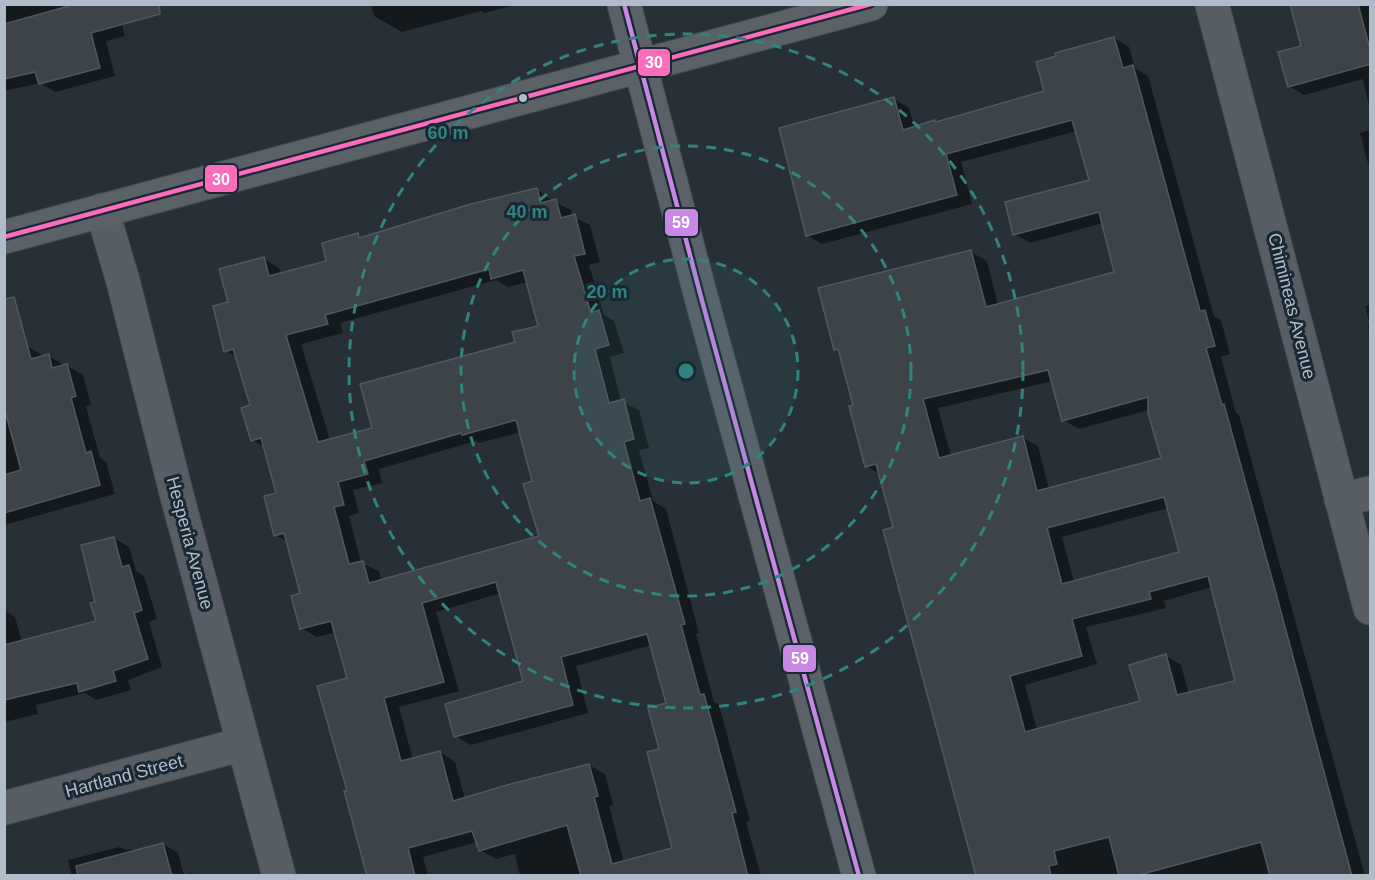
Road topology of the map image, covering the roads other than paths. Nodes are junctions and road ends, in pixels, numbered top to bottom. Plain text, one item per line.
1 (624, 4) edge
2 (871, 4) edge
3 (1212, 4) edge
4 (641, 65) junction
5 (102, 210) junction
6 (4, 237) edge
7 (1356, 496) edge
8 (1371, 608) edge
9 (243, 744) junction
10 (4, 808) edge
11 (279, 876) edge
12 (859, 876) edge

1 - 4 main road
2 - 4 main road
3 - 7 street, Chimineas Avenue
4 - 5 main road
4 - 12 main road
5 - 6 main road
5 - 9 street, Hesperia Avenue
7 - 8 street, Chimineas Avenue
9 - 10 street, Hartland Street
9 - 11 street, Hesperia Avenue

